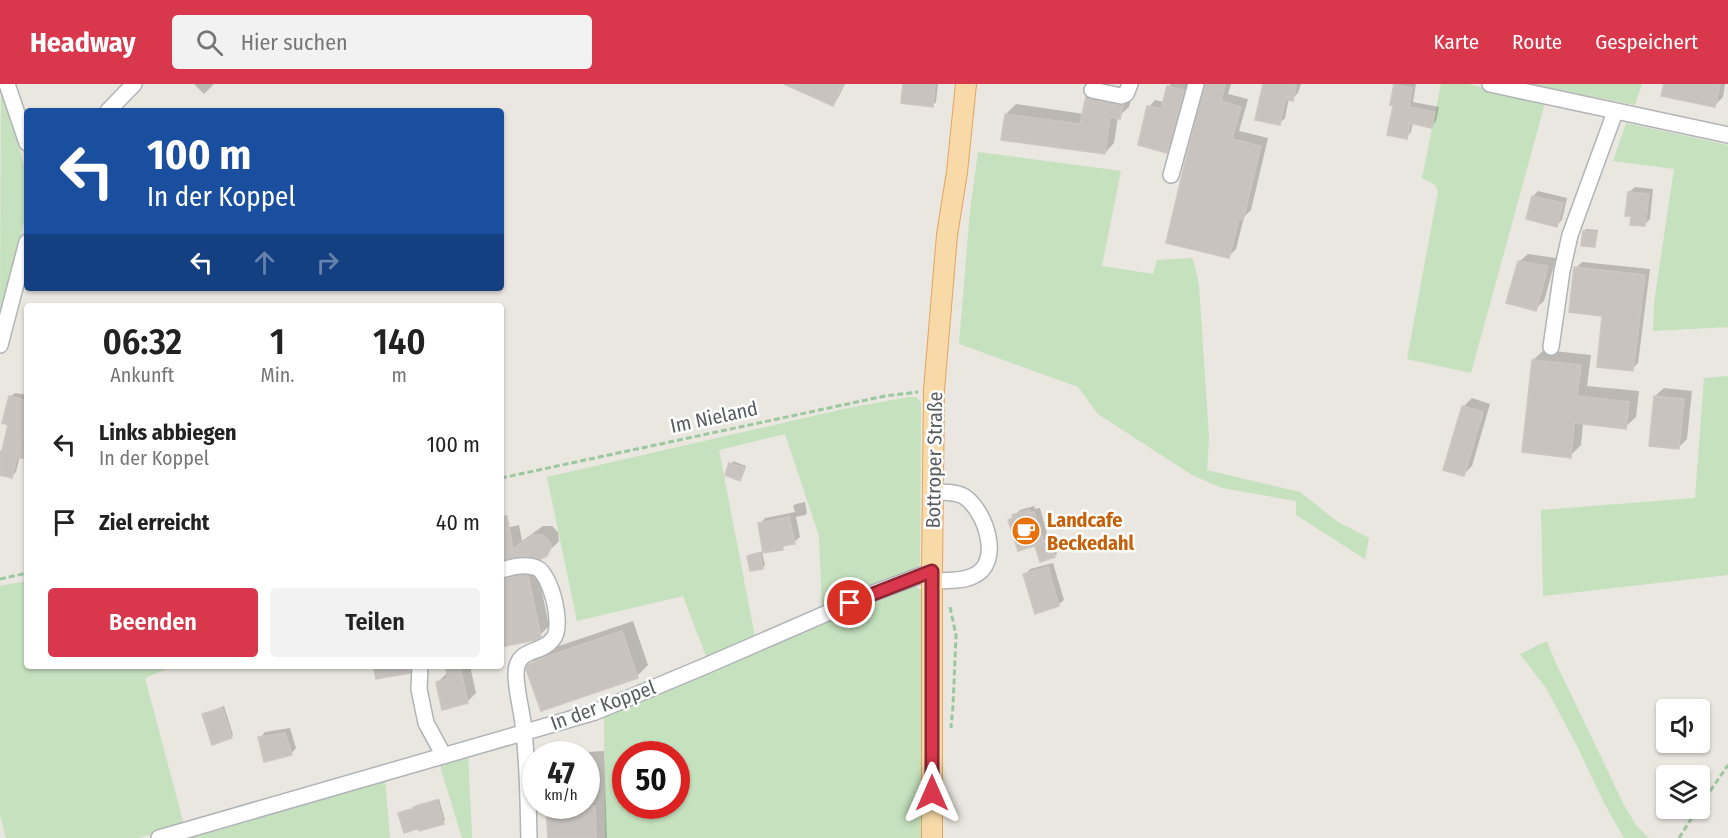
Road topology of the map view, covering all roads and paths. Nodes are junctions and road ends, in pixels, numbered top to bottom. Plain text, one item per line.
1 (7, 84) edge
2 (134, 84) edge
3 (966, 84) edge
4 (1130, 84) edge
5 (1196, 84) edge
6 (1490, 84) edge
7 (1092, 90) dead end
8 (111, 108) edge
9 (1615, 111) junction
10 (24, 134) edge
11 (1728, 135) edge
12 (1171, 175) dead end
13 (24, 253) edge
14 (0, 345) edge
15 (1551, 346) dead end
16 (934, 390) junction
17 (504, 477) edge
18 (933, 492) junction
19 (504, 569) edge
20 (24, 574) edge
21 (937, 577) junction
22 (0, 579) edge
23 (420, 669) edge
24 (524, 732) junction
25 (949, 738) dead end
26 (444, 756) junction
27 (1728, 765) edge
28 (1710, 791) edge
29 (1691, 819) edge
30 (159, 838) edge
31 (529, 838) edge
32 (932, 838) edge
33 (1679, 838) edge

1 - 10 street
2 - 8 street
3 - 16 main road, Bottroper Straße
4 - 7 street
5 - 12 street
6 - 9 street
9 - 11 street
9 - 15 street
13 - 14 street
16 - 17 path, Im Nieland
16 - 18 main road, Bottroper Straße
18 - 21 main road, Bottroper Straße
18 - 21 street, In der Koppel
19 - 24 street
20 - 22 path
21 - 24 street, In der Koppel
21 - 25 path
21 - 32 main road, Bottroper Straße
23 - 26 street
24 - 26 street, In der Koppel
24 - 31 street
26 - 30 street, In der Koppel
27 - 28 path
29 - 33 path

